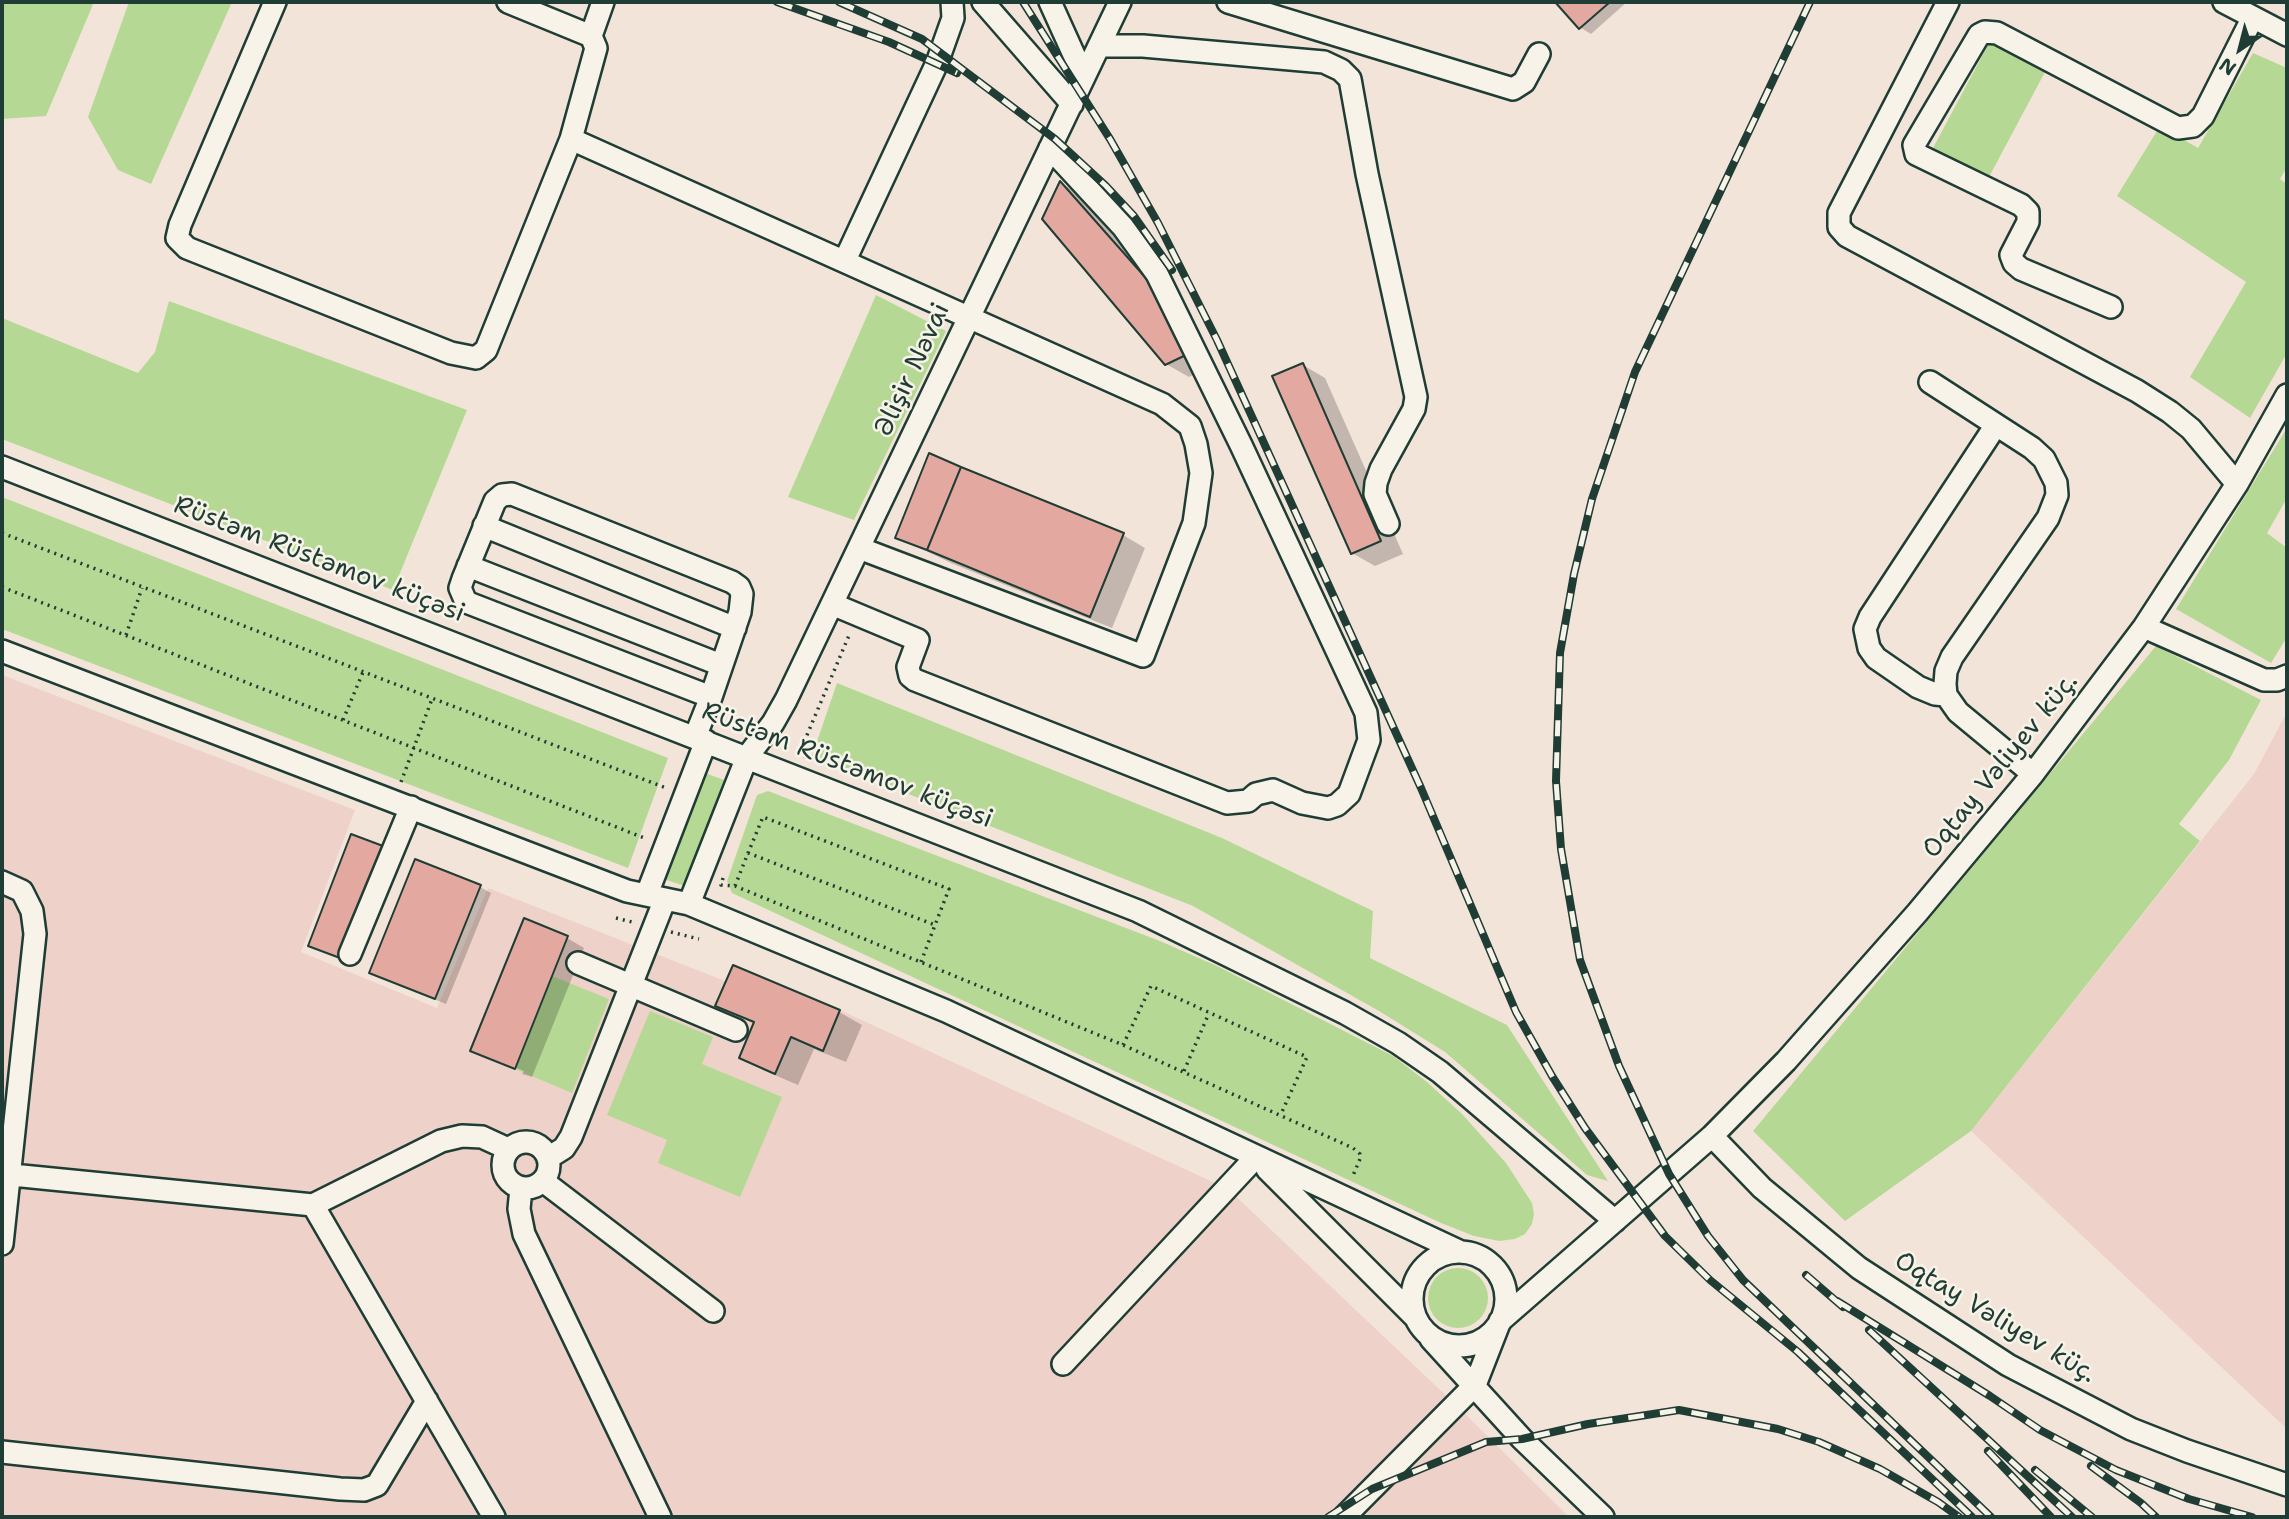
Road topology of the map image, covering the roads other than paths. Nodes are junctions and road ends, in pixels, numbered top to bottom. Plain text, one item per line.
1 (275, 2) edge
2 (508, 2) edge
3 (603, 2) edge
4 (952, 2) edge
5 (984, 2) edge
6 (1050, 2) edge
7 (1120, 2) edge
8 (1228, 2) edge
9 (1948, 2) edge
10 (2224, 2) edge
11 (2253, 17) junction
12 (2287, 35) edge
13 (591, 36) junction
14 (1099, 46) junction
15 (1539, 54) dead end
16 (1084, 77) junction
17 (1072, 104) junction
18 (571, 139) junction
19 (1050, 148) junction
20 (845, 260) junction
21 (2111, 307) dead end
22 (970, 316) junction
23 (1930, 382) dead end
24 (2287, 395) edge
25 (1996, 425) junction
26 (2, 467) edge
27 (2237, 484) junction
28 (1388, 524) dead end
29 (484, 526) junction
30 (859, 548) junction
31 (468, 566) junction
32 (832, 604) junction
33 (2144, 627) junction
34 (734, 628) junction
35 (2, 651) edge
36 (721, 664) junction
37 (2287, 676) edge
38 (1946, 695) junction
39 (711, 697) junction
40 (701, 739) junction
41 (747, 757) junction
42 (2033, 774) junction
43 (411, 807) junction
44 (2, 882) edge
45 (656, 897) junction
46 (689, 904) junction
47 (350, 954) dead end
48 (578, 963) dead end
49 (630, 986) junction
50 (736, 1030) dead end
51 (1712, 1136) junction
52 (508, 1149) junction
53 (1256, 1157) junction
54 (548, 1158) junction
55 (5, 1175) edge
56 (543, 1181) junction
57 (520, 1188) junction
58 (313, 1205) junction
59 (1615, 1221) junction
60 (2, 1244) edge
61 (1461, 1252) junction
62 (713, 1311) dead end
63 (1500, 1321) junction
64 (1420, 1325) junction
65 (1063, 1364) dead end
66 (1475, 1385) junction
67 (427, 1401) junction
68 (2, 1452) edge
69 (2287, 1485) edge
70 (494, 1517) edge
71 (660, 1517) edge
72 (1344, 1517) edge
73 (1603, 1517) edge

1 - 18 street
2 - 13 street
3 - 13 street
4 - 20 street
5 - 17 street
6 - 16 street
7 - 14 street, Əlişir Nəvai
8 - 15 street
9 - 27 street
10 - 11 street
11 - 12 street
11 - 21 street
13 - 18 street
14 - 16 street, Əlişir Nəvai
14 - 28 street
16 - 17 street, Əlişir Nəvai
17 - 19 street, Əlişir Nəvai
18 - 20 street
19 - 22 street, Əlişir Nəvai
19 - 32 street
20 - 22 street
22 - 30 street, Əlişir Nəvai
22 - 30 street
23 - 25 street
24 - 27 street, Oqtay Vəliyev küç.
25 - 38 street
25 - 38 street
26 - 40 street, Rüstəm Rüstəmov küçəsi
27 - 33 street, Oqtay Vəliyev küç.
29 - 31 street
29 - 34 street
29 - 34 street
30 - 32 street, Əlişir Nəvai
31 - 36 street
31 - 39 street
32 - 41 street, Əlişir Nəvai
33 - 37 street
33 - 42 street, Oqtay Vəliyev küç.
34 - 36 street
35 - 43 street
36 - 39 street
38 - 42 street
39 - 40 street
40 - 41 street, Rüstəm Rüstəmov küçəsi
40 - 45 street
41 - 46 street, Əlişir Nəvai
41 - 59 street, Rüstəm Rüstəmov küçəsi
42 - 51 street, Oqtay Vəliyev küç.
43 - 45 street
43 - 47 street
44 - 55 street
45 - 46 street
45 - 49 street
46 - 53 street
48 - 49 street
49 - 50 street
49 - 54 street
51 - 59 street, Oqtay Vəliyev küç.
51 - 69 street, Oqtay Vəliyev küç.
52 - 54 street
52 - 57 street
52 - 58 street
53 - 61 street
53 - 64 street
53 - 65 street
54 - 56 street
55 - 58 street
55 - 60 street
56 - 57 street
56 - 62 street
57 - 71 street
58 - 67 street
59 - 63 street, Oqtay Vəliyev küç.
61 - 63 street
61 - 64 street
63 - 64 street
63 - 66 street
64 - 66 street
66 - 72 street
66 - 73 street
67 - 68 street
67 - 70 street

